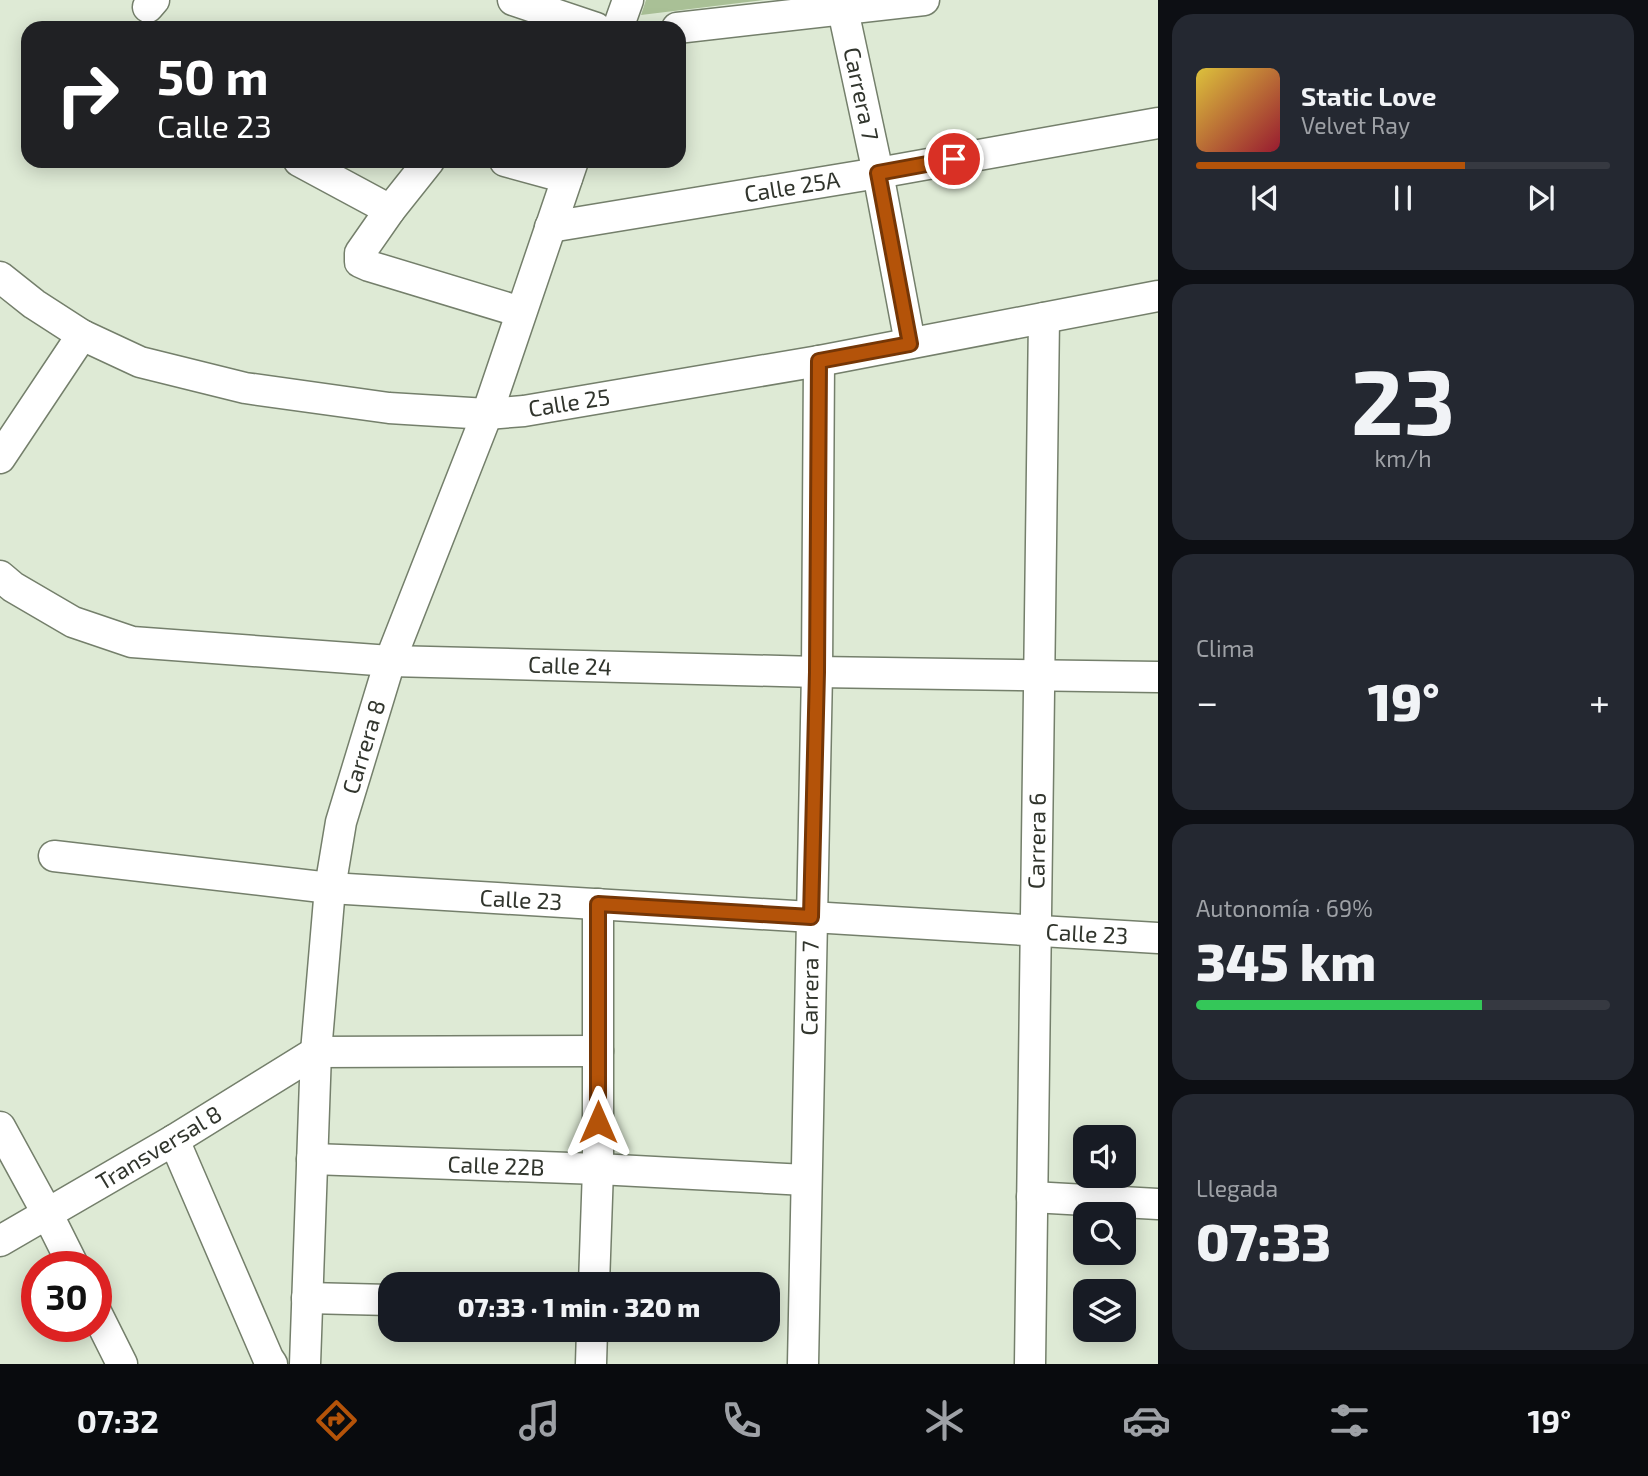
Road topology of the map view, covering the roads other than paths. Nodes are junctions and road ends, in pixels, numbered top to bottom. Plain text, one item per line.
1 (513, 0) edge
2 (628, 0) edge
3 (924, 0) edge
4 (843, 10) junction
5 (575, 21) edge
6 (620, 21) edge
7 (686, 27) edge
8 (1158, 123) edge
9 (312, 168) edge
10 (423, 168) edge
11 (570, 170) edge
12 (878, 173) junction
13 (390, 210) junction
14 (551, 227) junction
15 (0, 277) edge
16 (1158, 296) edge
17 (521, 312) junction
18 (1044, 318) junction
19 (82, 335) junction
20 (910, 344) junction
21 (819, 361) junction
22 (486, 414) junction
23 (0, 458) edge
24 (4, 589) edge
25 (390, 661) junction
26 (817, 672) junction
27 (1039, 676) junction
28 (1158, 677) edge
29 (54, 856) dead end
30 (330, 888) junction
31 (598, 904) junction
32 (811, 917) junction
33 (1036, 931) junction
34 (1158, 938) edge
35 (598, 1051) junction
36 (316, 1052) junction
37 (0, 1127) edge
38 (174, 1140) junction
39 (313, 1159) junction
40 (598, 1169) junction
41 (806, 1180) junction
42 (1032, 1196) junction
43 (1158, 1204) edge
44 (47, 1213) junction
45 (0, 1241) edge
46 (66, 1251) edge
47 (594, 1272) edge
48 (307, 1298) junction
49 (378, 1300) edge
50 (111, 1342) edge
51 (592, 1342) edge
52 (122, 1364) edge
53 (272, 1364) edge
54 (305, 1364) edge
55 (591, 1364) edge
56 (803, 1364) edge
57 (1030, 1364) edge

1 - 5 street
2 - 6 street
3 - 4 street
4 - 7 street
4 - 12 street, Carrera 7
8 - 12 street, Calle 25A
9 - 13 street
10 - 13 street
11 - 14 street, Carrera 8
12 - 14 street, Calle 25A
12 - 20 street, Carrera 7
13 - 17 street
14 - 17 street, Carrera 8
15 - 19 street, Calle 25
16 - 18 street, Calle 25
17 - 22 street, Carrera 8
18 - 20 street, Calle 25
18 - 27 street, Carrera 6
19 - 22 street, Calle 25
19 - 23 street
20 - 21 street, Calle 25
21 - 22 street, Calle 25
21 - 26 street, Carrera 7
22 - 25 street, Carrera 8
24 - 25 street, Calle 24
25 - 26 street, Calle 24
25 - 30 street, Carrera 8
26 - 27 street, Calle 24
26 - 32 street, Carrera 7
27 - 28 street, Calle 24
27 - 33 street, Carrera 6
29 - 30 street, Calle 23
30 - 31 street, Calle 23
30 - 36 street, Carrera 8
31 - 32 street, Calle 23
31 - 35 street
32 - 33 street, Calle 23
32 - 41 street, Carrera 7
33 - 34 street, Calle 23
33 - 42 street, Carrera 6
35 - 36 street
35 - 40 street
36 - 38 street, Transversal 8
36 - 39 street, Carrera 8
37 - 44 street
38 - 44 street, Transversal 8
38 - 53 street
39 - 40 street, Calle 22B
39 - 48 street, Carrera 8
40 - 41 street, Calle 22B
40 - 47 street
41 - 56 street, Carrera 7
42 - 43 street
42 - 57 street, Carrera 6
44 - 45 street, Transversal 8
44 - 46 street
48 - 49 street
48 - 54 street, Carrera 8
50 - 52 street
51 - 55 street

